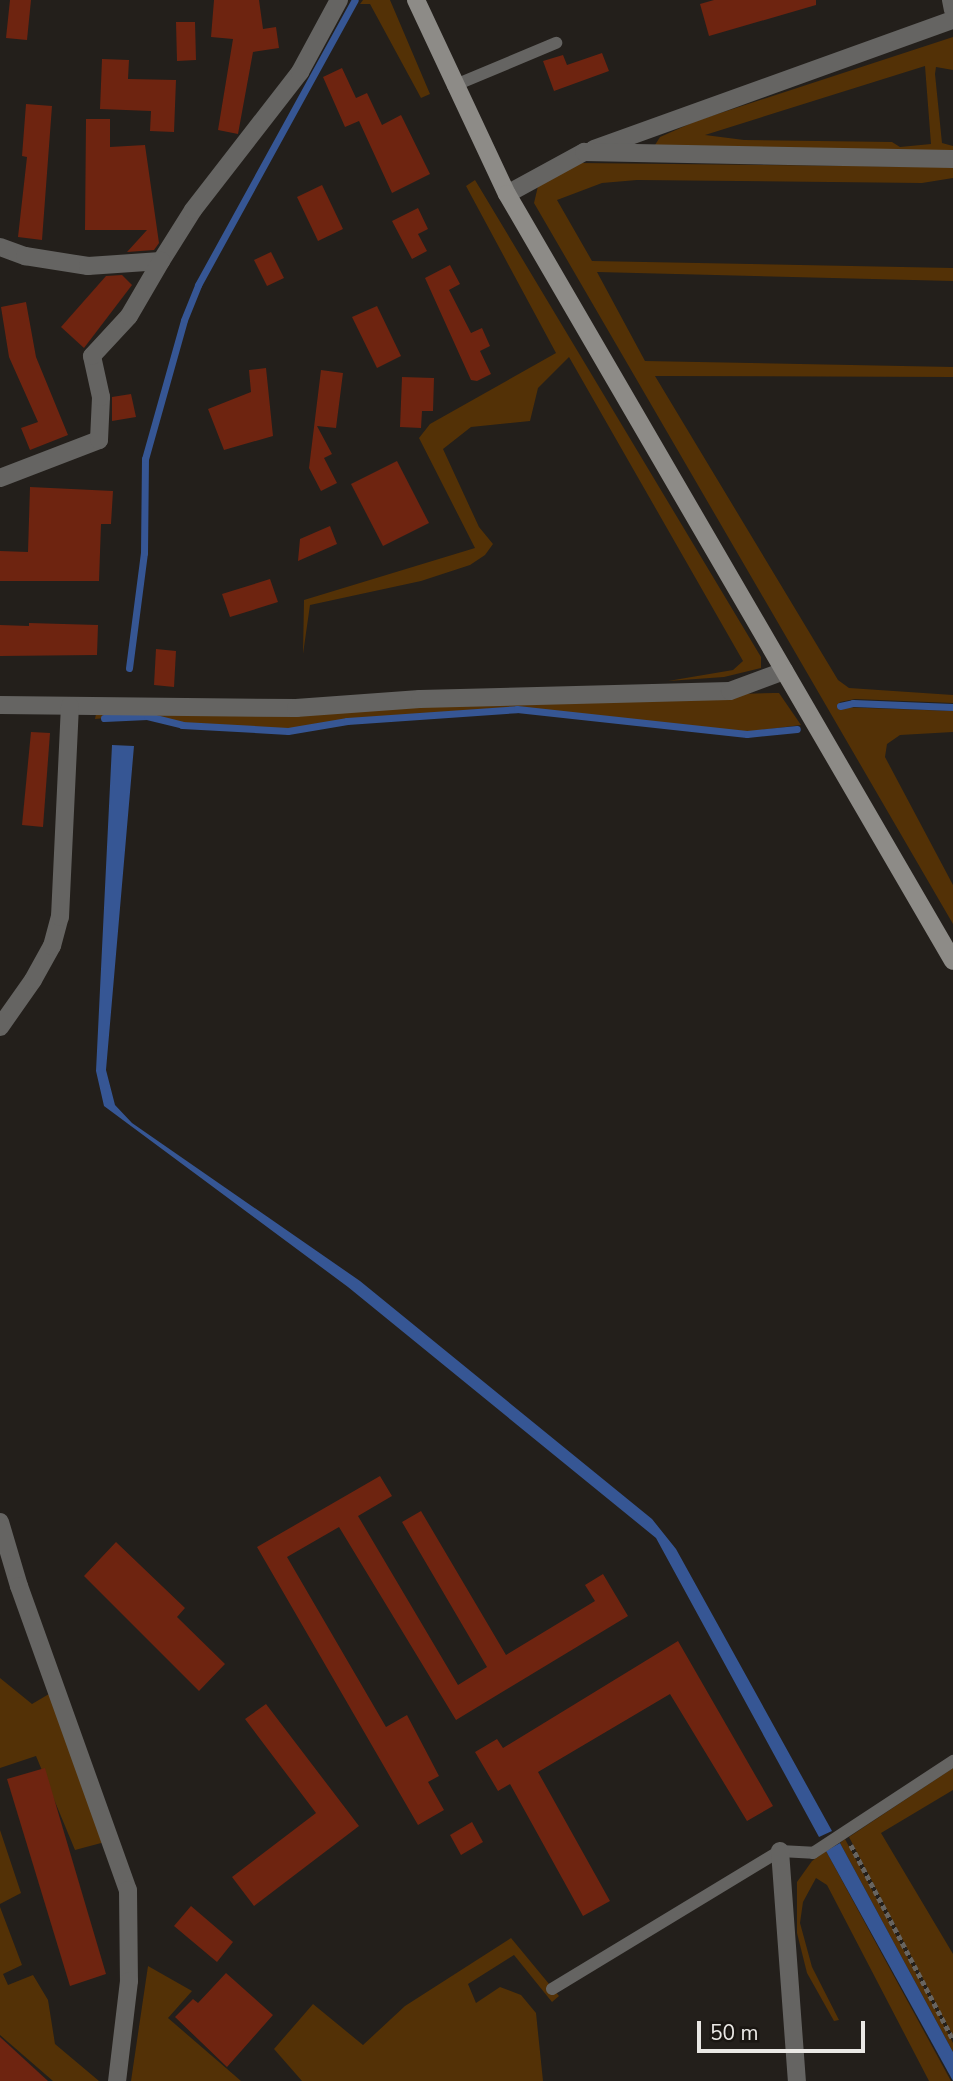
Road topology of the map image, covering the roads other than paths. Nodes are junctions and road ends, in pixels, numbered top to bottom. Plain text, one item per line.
1 (339, 0) edge
2 (416, 0) edge
3 (951, 0) edge
4 (953, 10) edge
5 (953, 20) edge
6 (556, 43) dead end
7 (453, 86) junction
8 (584, 152) junction
9 (953, 159) edge
10 (507, 194) junction
11 (0, 247) edge
12 (161, 261) junction
13 (0, 478) edge
14 (784, 671) junction
15 (0, 705) edge
16 (71, 706) junction
17 (953, 961) edge
18 (0, 1027) edge
19 (0, 1522) edge
20 (953, 1761) edge
21 (780, 1851) junction
22 (552, 1989) dead end
23 (117, 2081) edge
24 (797, 2081) edge

1 - 12 street
2 - 7 main road
3 - 4 street
5 - 8 street
6 - 7 lane
7 - 10 main road
8 - 9 street
8 - 10 street
10 - 14 main road
11 - 12 street
12 - 13 street
14 - 16 street
14 - 17 main road
15 - 16 street
16 - 18 street
19 - 23 street
20 - 21 lane
21 - 22 lane
21 - 24 street

